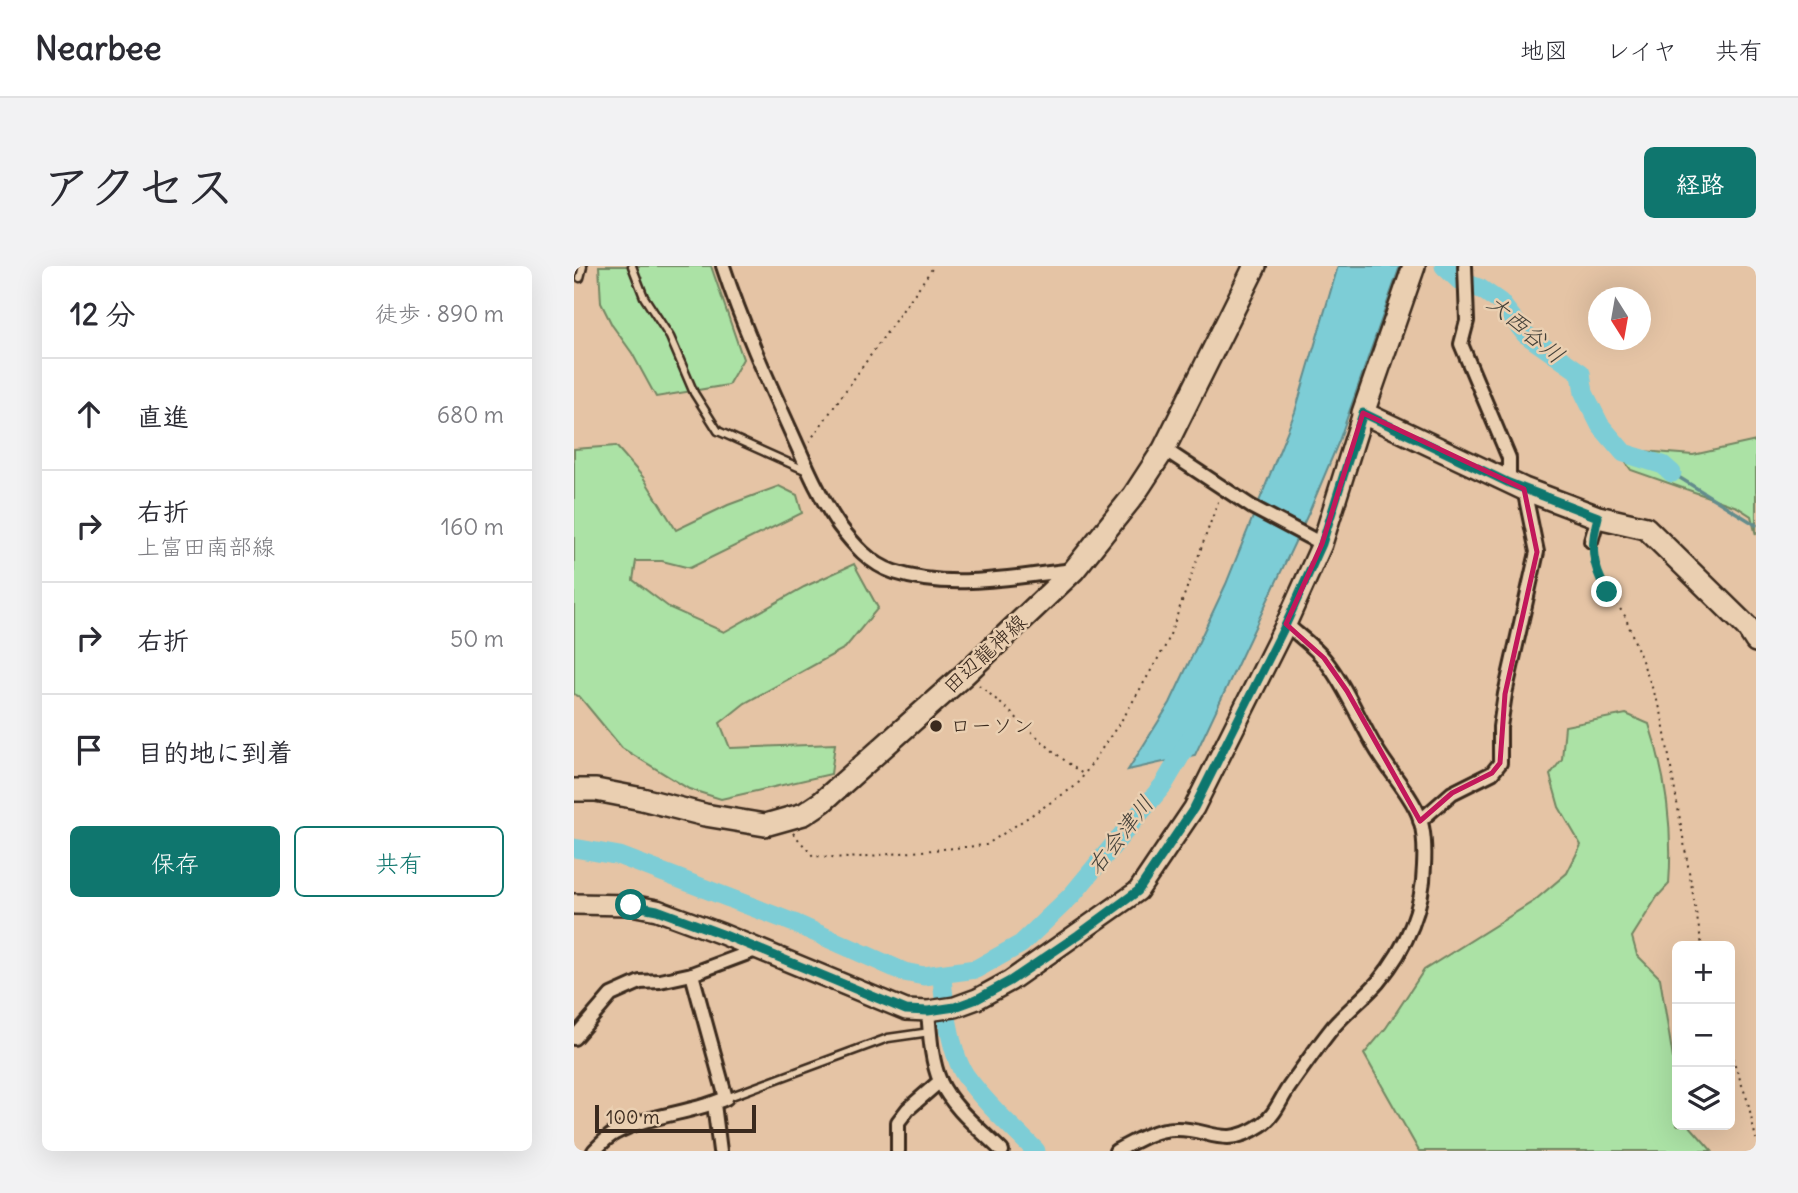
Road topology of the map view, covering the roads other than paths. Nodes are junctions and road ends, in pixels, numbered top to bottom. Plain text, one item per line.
1 (583, 266) edge
2 (632, 266) edge
3 (723, 266) edge
4 (1255, 266) edge
5 (1414, 266) edge
6 (1465, 266) edge
7 (580, 278) dead end
8 (1363, 413) junction
9 (1164, 449) junction
10 (809, 472) junction
11 (1516, 486) junction
12 (1598, 517) junction
13 (1314, 540) junction
14 (1591, 541) road end
15 (1074, 570) junction
16 (1286, 624) junction
17 (1756, 641) edge
18 (574, 790) edge
19 (1420, 821) junction
20 (574, 904) edge
21 (756, 950) junction
22 (692, 974) junction
23 (931, 1011) junction
24 (930, 1032) junction
25 (574, 1038) edge
26 (940, 1081) junction
27 (726, 1098) junction
28 (714, 1104) junction
29 (594, 1151) edge
30 (720, 1151) edge
31 (898, 1151) edge
32 (1002, 1151) edge
33 (1116, 1151) edge

1 - 7 lane
2 - 10 lane
3 - 10 street
4 - 9 main road, 田辺龍神線
5 - 8 main road
6 - 11 street
8 - 11 main road
8 - 13 street
9 - 13 street
9 - 15 main road, 田辺龍神線
10 - 15 street
11 - 12 main road
11 - 19 street
12 - 14 street
12 - 17 main road
13 - 16 street
15 - 18 main road, 田辺龍神線
16 - 19 street
16 - 23 street
19 - 33 street
20 - 21 street
21 - 22 street
21 - 23 street
22 - 25 street
22 - 27 street
23 - 24 street
24 - 26 street
24 - 27 lane
26 - 31 street
26 - 32 street
27 - 28 street
28 - 29 street
28 - 30 street

